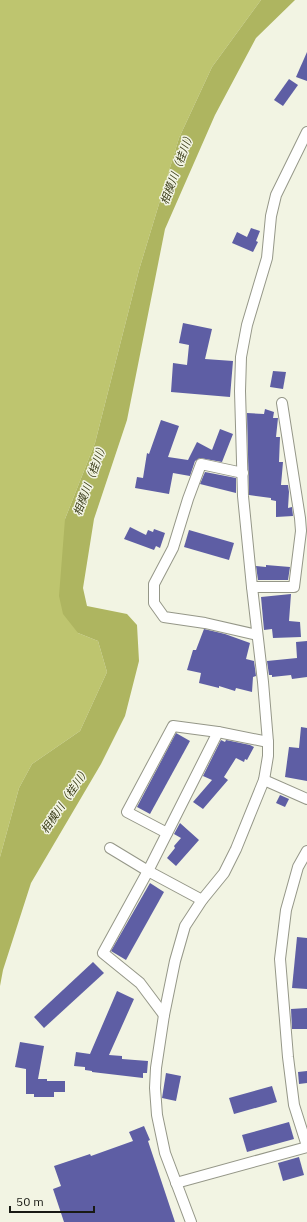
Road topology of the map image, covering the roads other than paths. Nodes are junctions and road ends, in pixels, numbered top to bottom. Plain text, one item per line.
1 (307, 132) edge
2 (282, 403) dead end
3 (243, 473) junction
4 (252, 587) junction
5 (258, 635) junction
6 (218, 732) junction
7 (268, 742) junction
8 (264, 780) junction
9 (307, 800) edge
10 (167, 833) junction
11 (110, 848) dead end
12 (307, 851) edge
13 (148, 871) junction
14 (202, 900) junction
15 (164, 1015) junction
16 (307, 1147) edge
17 (176, 1183) junction
18 (191, 1222) edge

1 - 3 street
2 - 4 street
3 - 4 street
3 - 5 street
4 - 5 street
5 - 7 street
6 - 7 street
6 - 10 street
6 - 10 street
7 - 8 street
8 - 9 street
8 - 14 street
10 - 13 street
11 - 13 street
12 - 16 street
13 - 14 street
13 - 15 street
14 - 15 street
15 - 17 street
16 - 17 street
17 - 18 street

